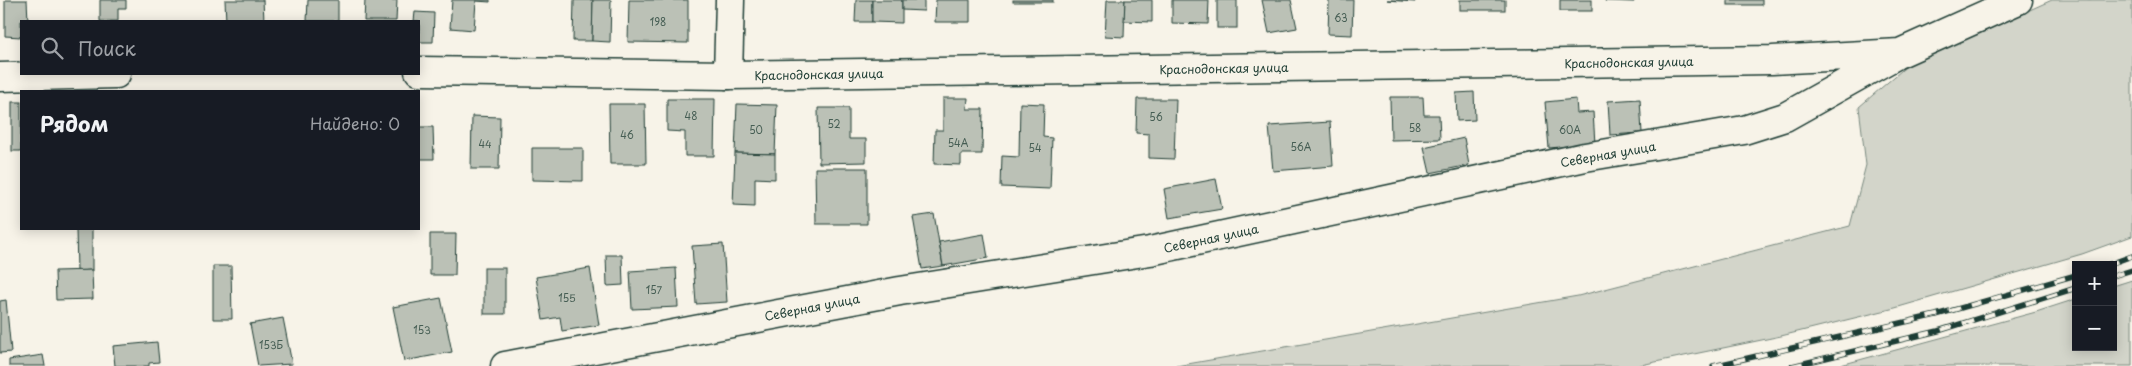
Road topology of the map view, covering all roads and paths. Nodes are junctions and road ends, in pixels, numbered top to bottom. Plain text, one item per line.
1 (730, 0) edge
2 (2018, 0) edge
3 (1900, 52) junction
4 (420, 71) edge
5 (77, 75) edge
6 (728, 75) junction
7 (0, 77) edge
8 (505, 366) edge

1 - 6 street
2 - 3 street, Краснодонская улица
3 - 6 street, Краснодонская улица
3 - 8 street, Северная улица
4 - 6 street, Краснодонская улица
5 - 7 street

